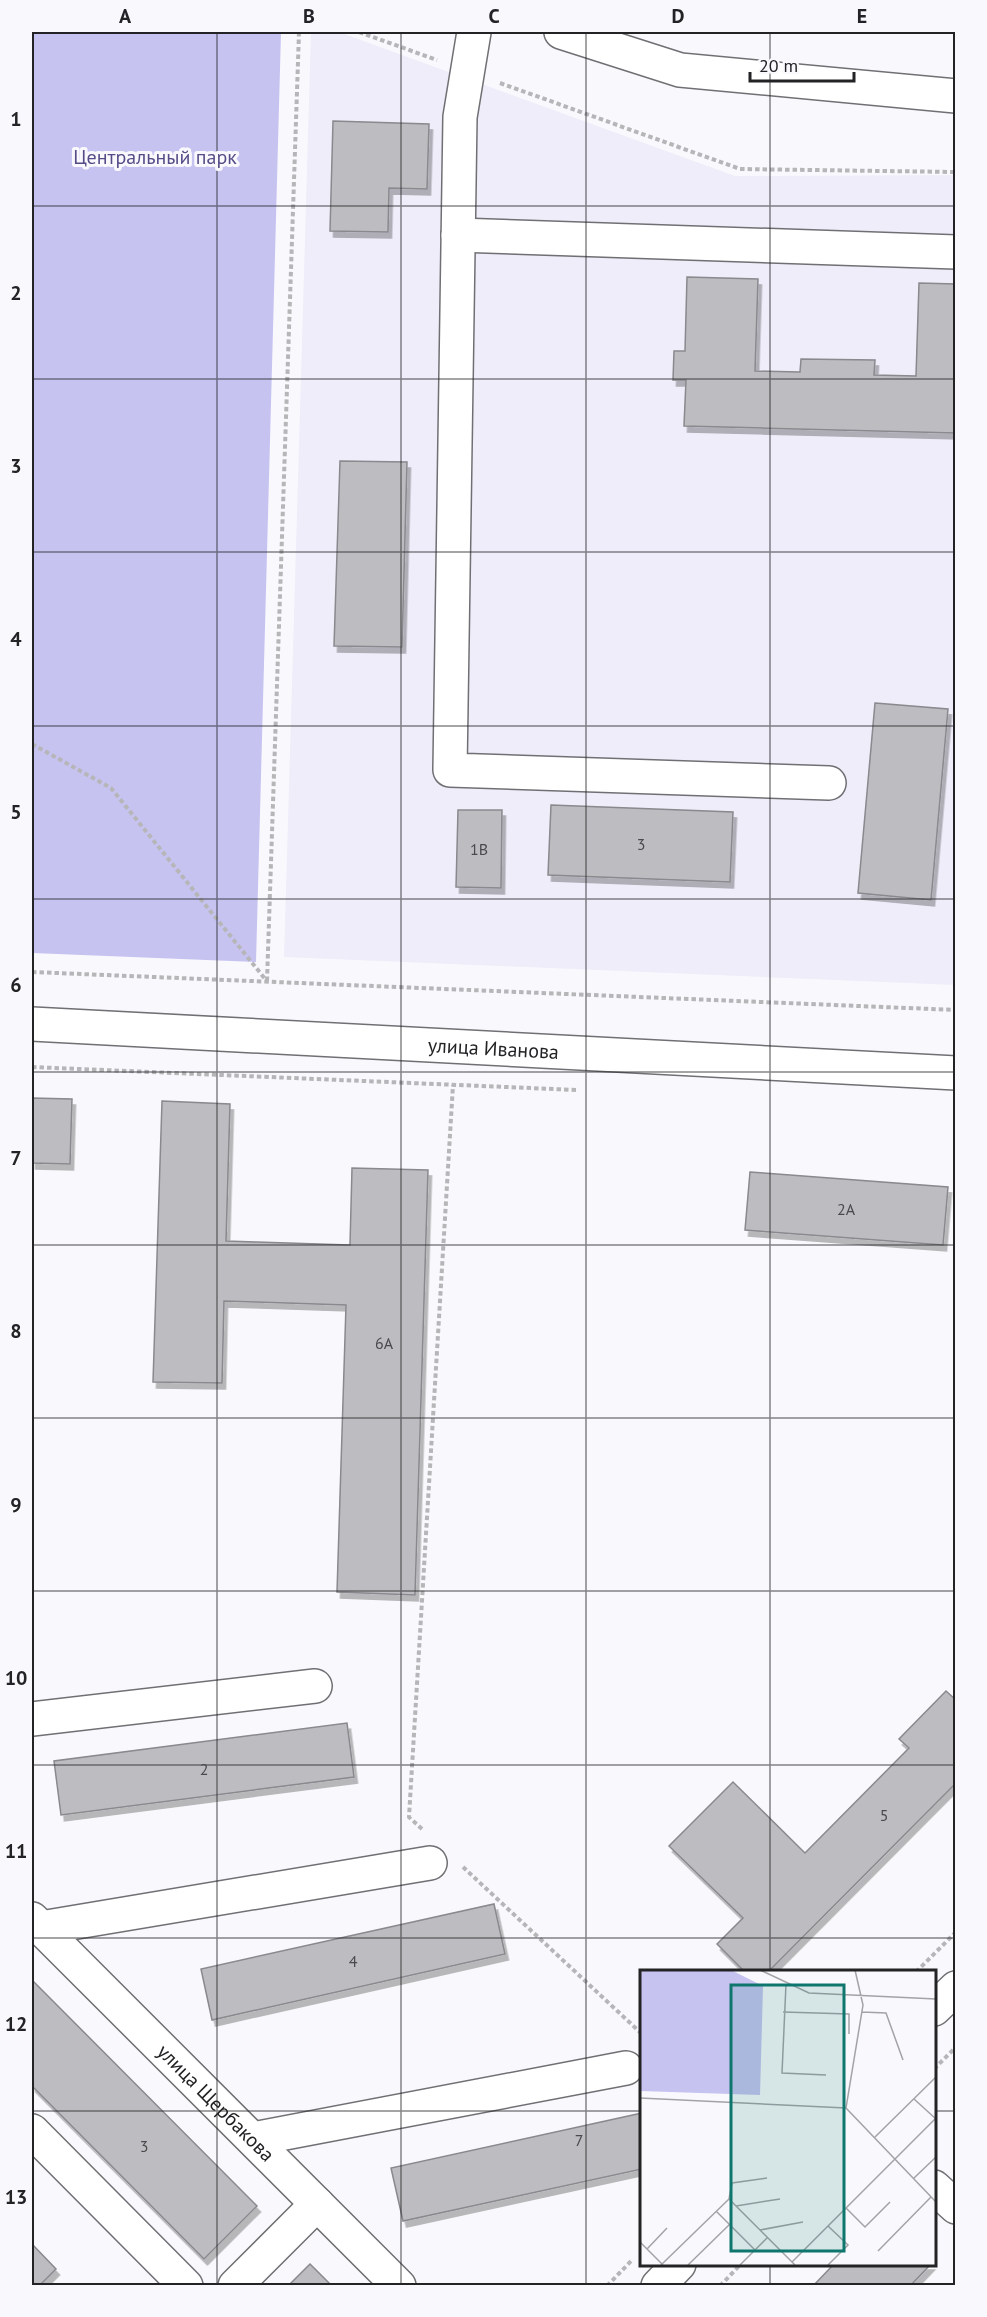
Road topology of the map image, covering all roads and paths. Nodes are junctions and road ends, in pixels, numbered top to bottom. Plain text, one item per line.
1 (298, 32) edge
2 (359, 32) edge
3 (474, 32) edge
4 (561, 32) edge
5 (468, 71) junction
6 (956, 96) edge
7 (956, 172) edge
8 (458, 235) junction
9 (956, 252) edge
10 (32, 744) edge
11 (829, 783) dead end
12 (32, 972) edge
13 (267, 981) junction
14 (956, 1010) edge
15 (32, 1024) edge
16 (32, 1067) edge
17 (956, 1073) edge
18 (453, 1085) junction
19 (585, 1090) dead end
20 (315, 1686) dead end
21 (32, 1719) edge
22 (439, 1853) junction
23 (36, 1923) edge
24 (956, 1932) edge
25 (918, 1970) edge
26 (956, 1988) edge
27 (936, 2007) edge
28 (640, 2032) edge
29 (956, 2047) edge
30 (936, 2067) edge
31 (626, 2068) dead end
32 (32, 2131) edge
33 (253, 2139) junction
34 (936, 2189) edge
35 (317, 2204) junction
36 (956, 2206) edge
37 (635, 2257) dead end
38 (678, 2266) edge
39 (740, 2266) edge
40 (186, 2286) edge
41 (235, 2286) edge
42 (399, 2286) edge
43 (607, 2286) edge
44 (658, 2286) edge
45 (720, 2286) edge

1 - 13 path
2 - 5 path
3 - 5 street
4 - 6 street
5 - 7 path
5 - 8 street
8 - 9 street
8 - 11 street
10 - 13 path
12 - 13 path
13 - 14 path
15 - 17 street, улица Иванова
16 - 18 path
18 - 19 path
18 - 22 path
20 - 21 street
22 - 23 street
22 - 28 path
23 - 33 street, улица Щербакова
24 - 25 path
26 - 27 street
29 - 30 path
31 - 33 street
32 - 40 street
33 - 35 street, улица Щербакова
34 - 36 street
35 - 41 street
35 - 42 street, улица Щербакова
37 - 43 path
38 - 44 street
39 - 45 path

